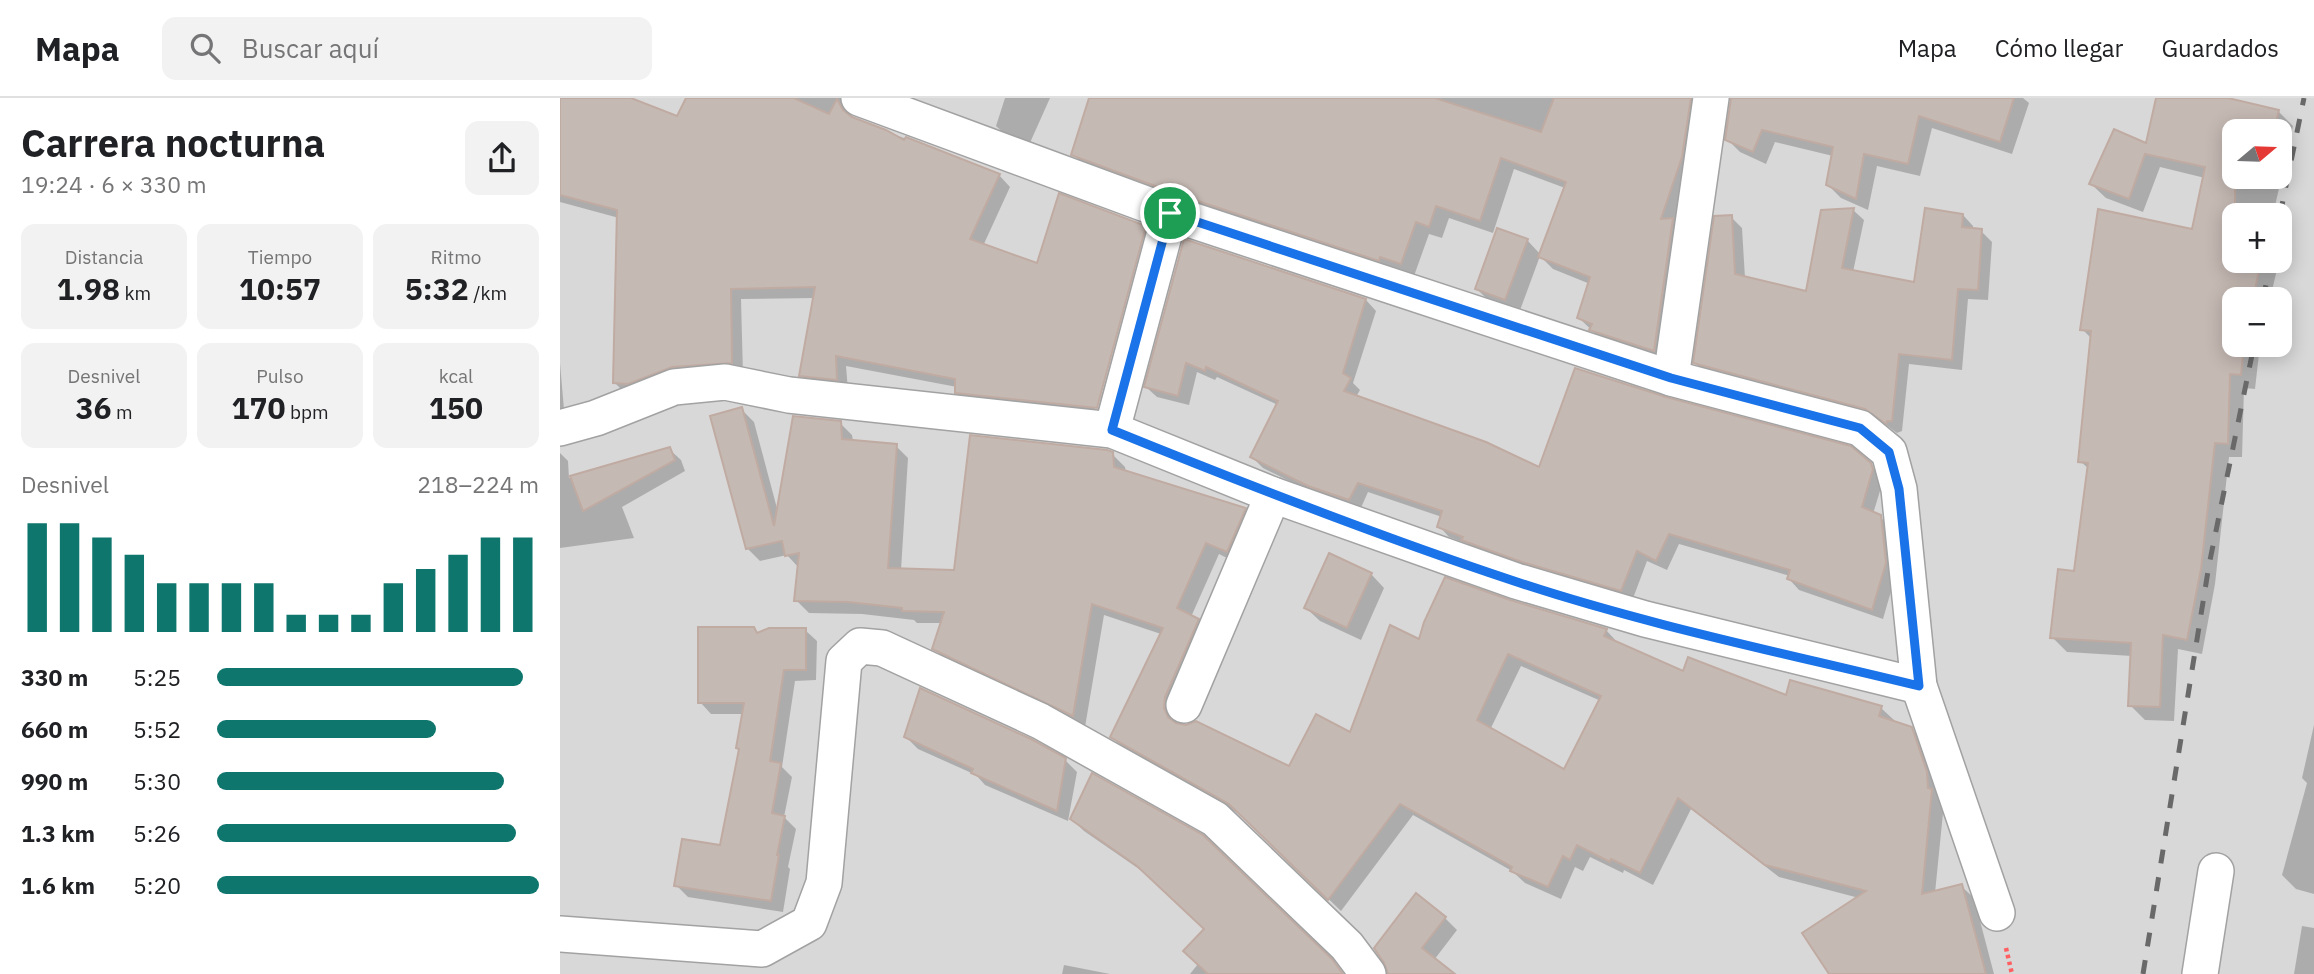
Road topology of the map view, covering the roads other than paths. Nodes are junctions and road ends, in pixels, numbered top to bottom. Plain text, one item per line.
1 (859, 98) edge
2 (1711, 98) edge
3 (1170, 213) junction
4 (1671, 378) junction
5 (560, 428) edge
6 (1112, 430) junction
7 (1273, 495) junction
8 (1919, 686) junction
9 (1184, 705) dead end
10 (2216, 871) dead end
11 (1997, 913) dead end
12 (560, 934) edge
13 (1368, 974) edge
14 (2200, 974) edge

1 - 3 street
2 - 4 street
3 - 4 street
3 - 6 street
4 - 8 street
5 - 6 street
6 - 7 street
7 - 8 street
7 - 9 street
8 - 11 street
10 - 14 street
12 - 13 street

